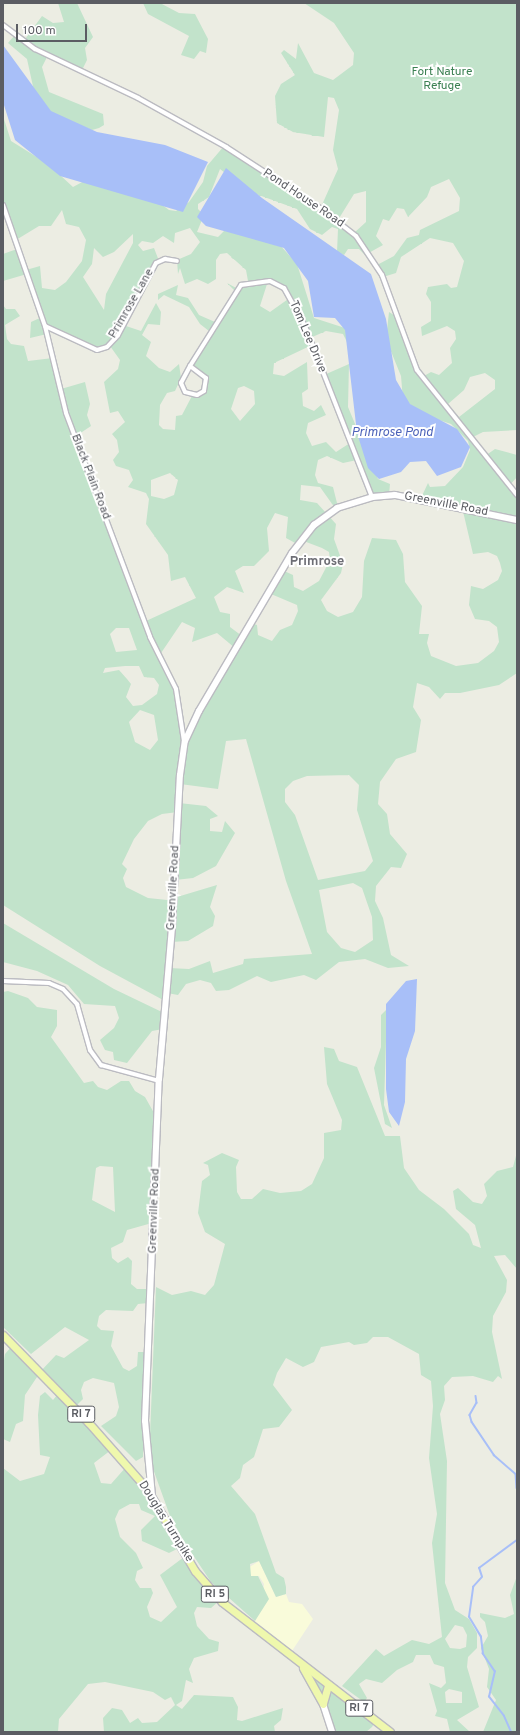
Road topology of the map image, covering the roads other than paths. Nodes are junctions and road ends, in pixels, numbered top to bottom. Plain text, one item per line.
1 (3, 25) edge
2 (3, 205) edge
3 (177, 261) dead end
4 (45, 326) junction
5 (190, 366) junction
6 (517, 495) edge
7 (372, 497) junction
8 (517, 520) edge
9 (185, 744) junction
10 (3, 981) edge
11 (159, 1081) junction
12 (3, 1335) edge
13 (153, 1499) junction
14 (302, 1666) junction
15 (320, 1679) junction
16 (328, 1685) junction
17 (315, 1689) junction
18 (323, 1704) junction
19 (332, 1732) edge
20 (390, 1732) edge

1 - 6 street, Pond House Road
2 - 4 street, Black Plain Road
3 - 4 street, Primrose Lane
4 - 9 street, Black Plain Road
5 - 5 street, Tom Lee Drive
5 - 7 street, Tom Lee Drive
7 - 8 main road, Greenville Road / RI 5
7 - 9 main road, Greenville Road / RI 5
9 - 11 main road, Greenville Road / RI 5
10 - 11 street
11 - 13 main road, Greenville Road / RI 5
12 - 13 main road, Douglas Turnpike / RI 7
13 - 14 main road, Douglas Turnpike / RI 5
14 - 15 main road, RI 5
14 - 17 main road, RI 5
15 - 16 main road, RI 5
15 - 17 main road
16 - 18 main road
16 - 20 main road, RI 7
17 - 18 main road, RI 5
18 - 19 main road, RI 5

